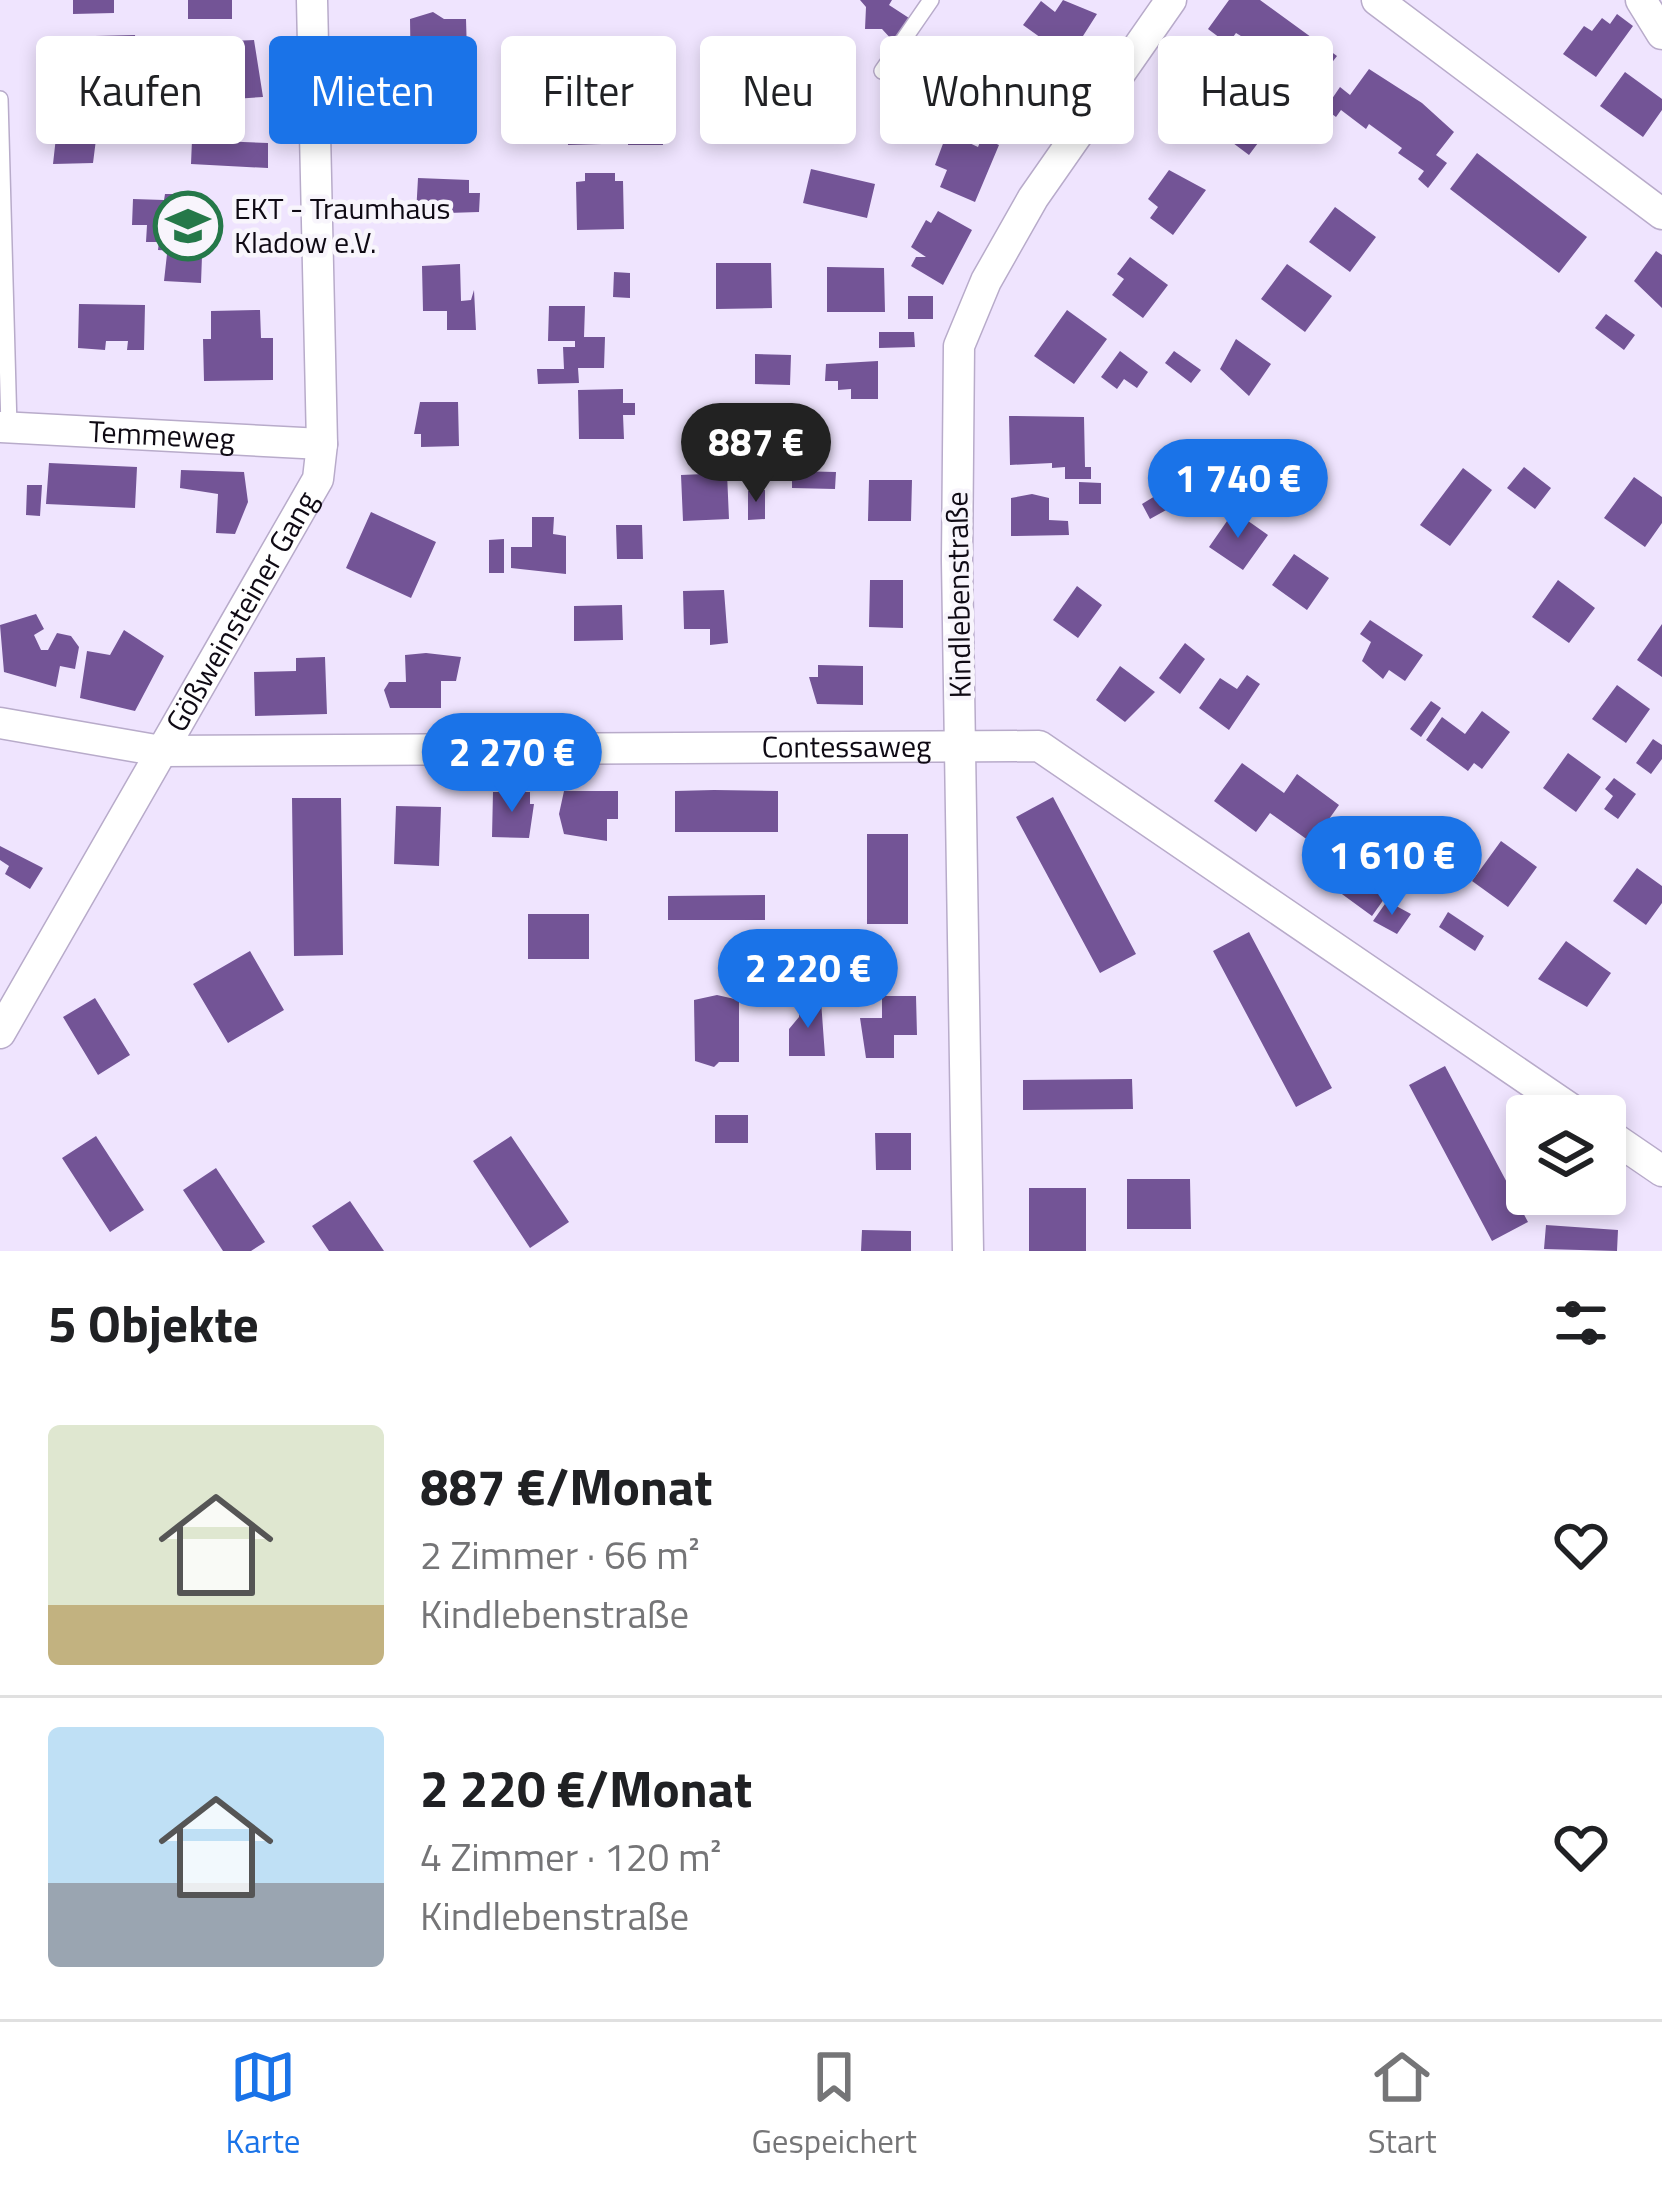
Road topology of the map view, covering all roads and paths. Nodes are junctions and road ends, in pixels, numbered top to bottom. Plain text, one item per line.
1 (312, 0) edge
2 (931, 0) edge
3 (1172, 0) edge
4 (1377, 0) edge
5 (1641, 0) edge
6 (1662, 34) edge
7 (906, 36) edge
8 (0, 99) edge
9 (1662, 214) edge
10 (5, 427) edge
11 (322, 444) junction
12 (0, 723) edge
13 (961, 748) junction
14 (161, 751) junction
15 (0, 1033) edge
16 (1551, 1095) edge
17 (1626, 1146) edge
18 (1662, 1171) edge
19 (968, 1251) edge

1 - 11 street, Gößweinsteiner Gang
2 - 7 lane
3 - 13 street, Kindlebenstraße
4 - 9 street
5 - 6 street
8 - 10 lane
10 - 11 street, Temmeweg
11 - 14 street, Gößweinsteiner Gang
12 - 14 street, Contessaweg
13 - 14 street, Contessaweg
13 - 16 street, Contessaweg
13 - 19 street, Kindlebenstraße
14 - 15 street, Gößweinsteiner Gang
17 - 18 street

